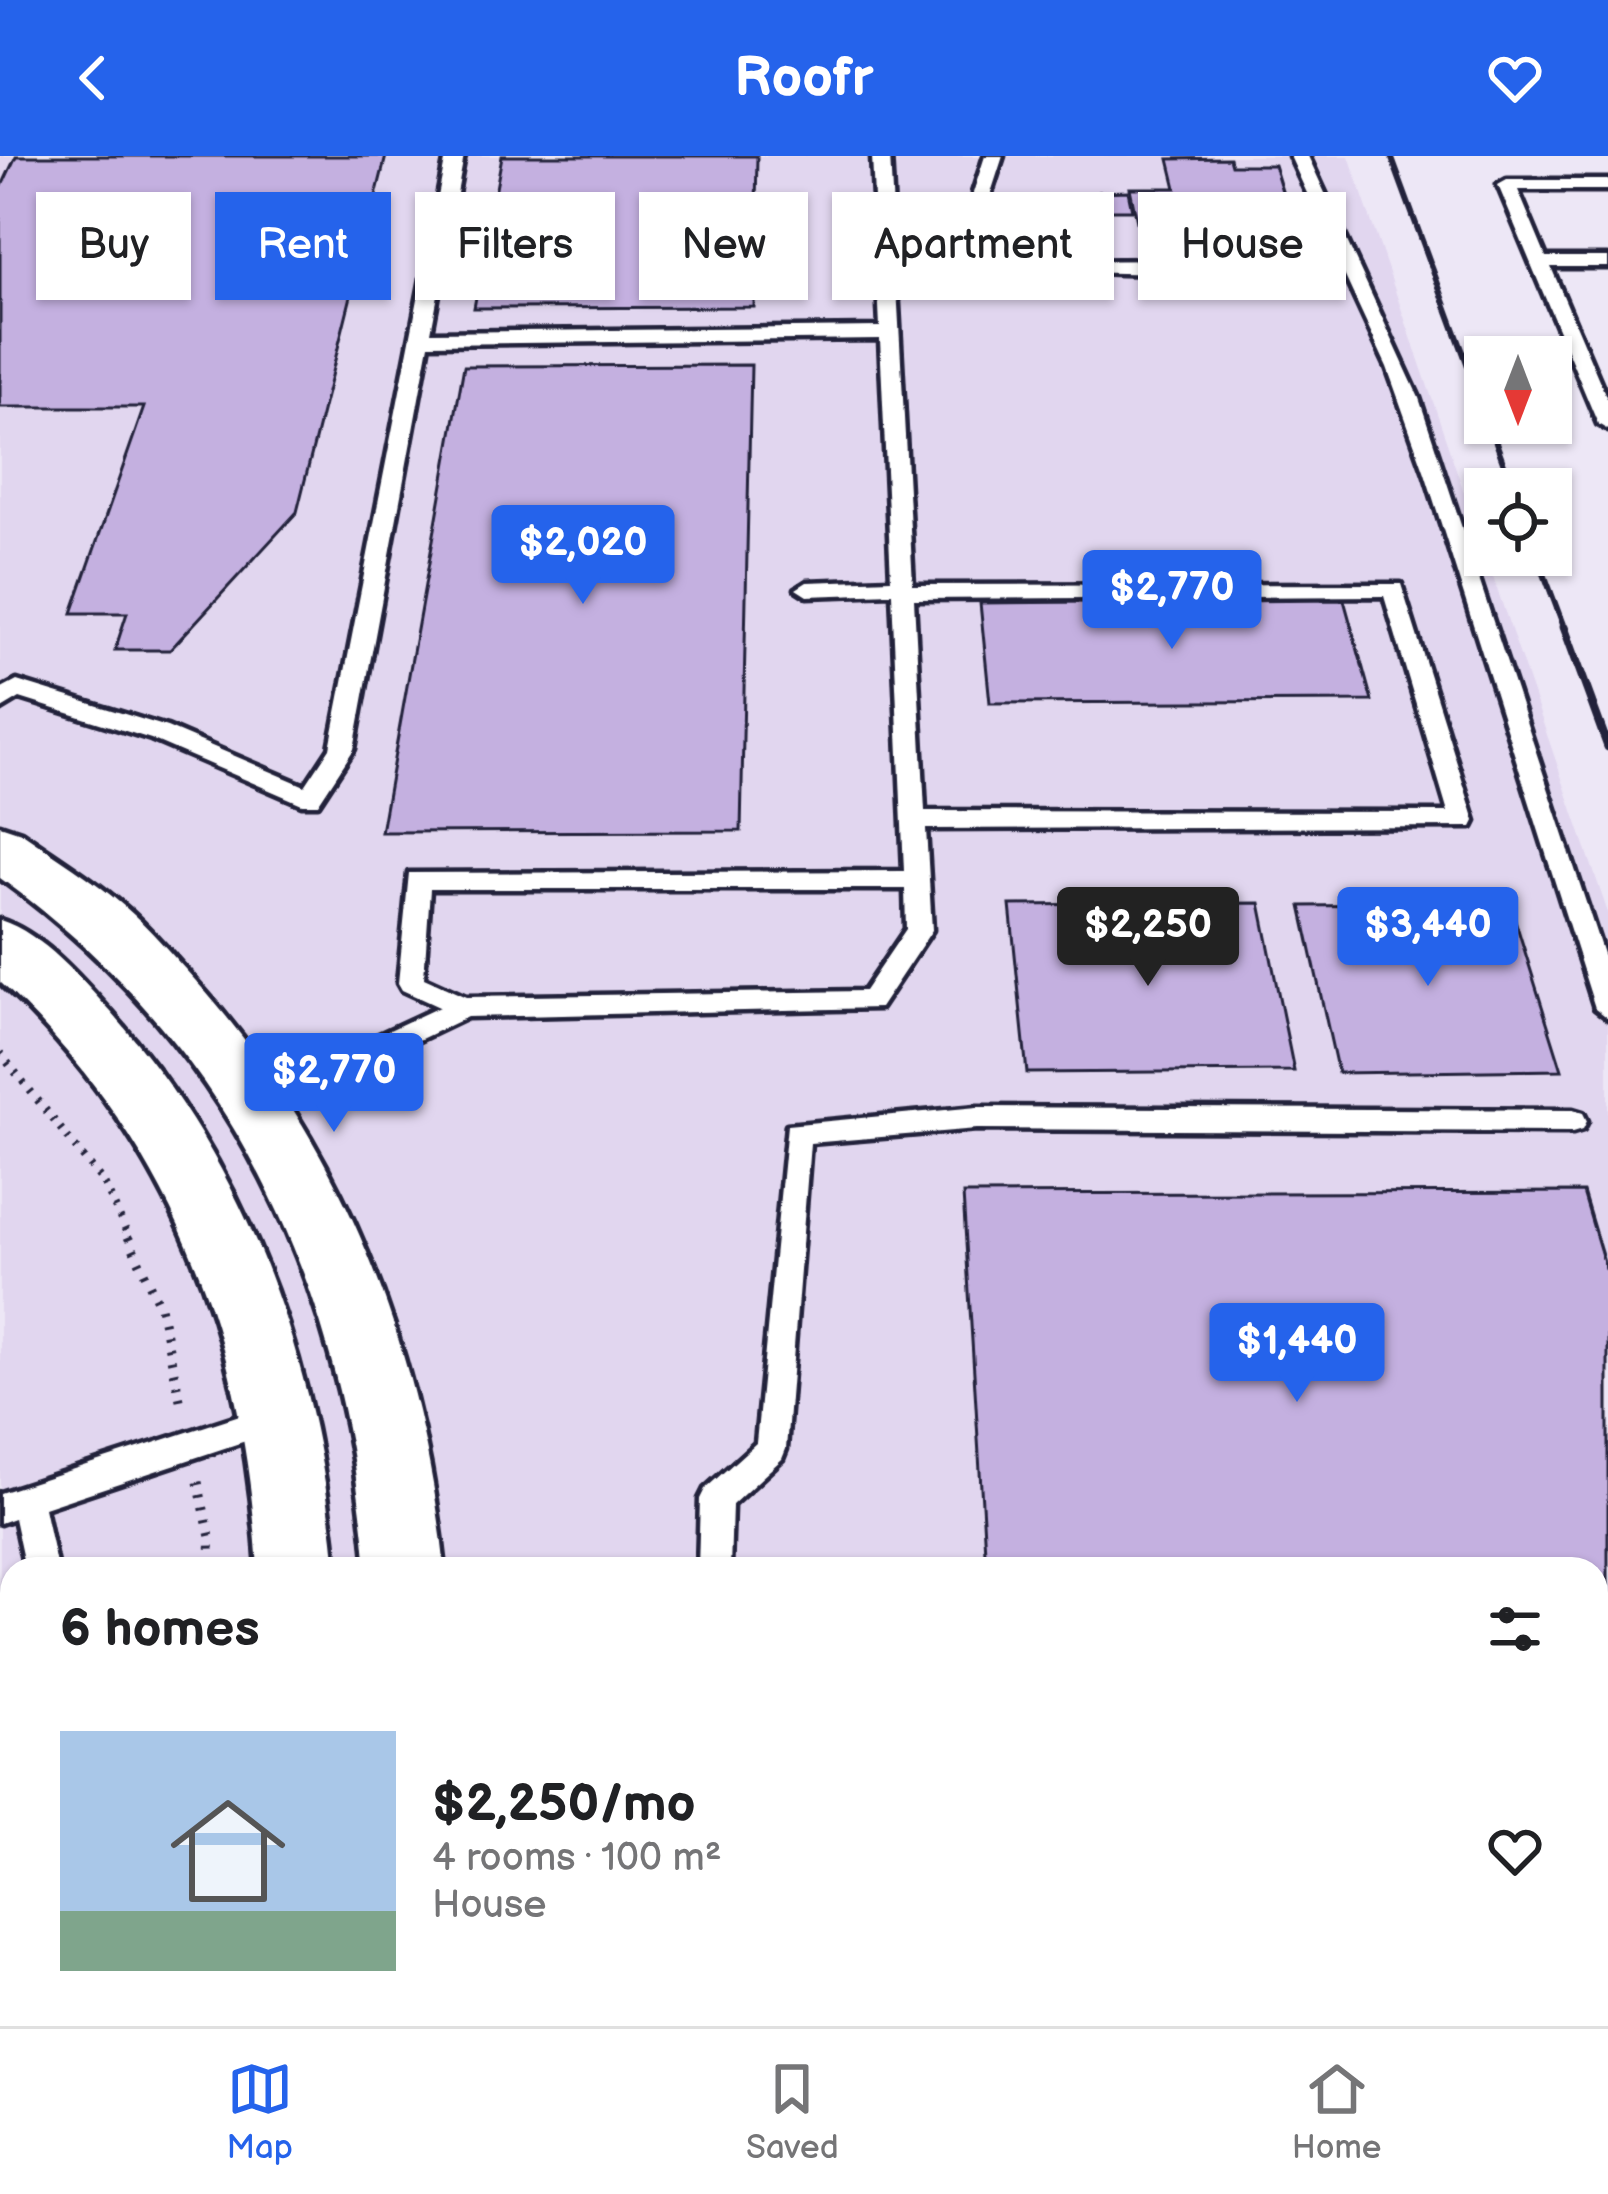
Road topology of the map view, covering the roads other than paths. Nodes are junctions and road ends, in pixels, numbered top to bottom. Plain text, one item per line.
1 (455, 156) edge
2 (881, 156) edge
3 (994, 156) edge
4 (1299, 156) edge
5 (1608, 185) edge
6 (1539, 262) junction
7 (1608, 262) edge
8 (1350, 264) junction
9 (890, 333) junction
10 (421, 338) junction
11 (1598, 379) edge
12 (1608, 424) edge
13 (807, 589) dead end
14 (903, 589) junction
15 (6, 691) edge
16 (915, 820) junction
17 (0, 847) edge
18 (917, 880) junction
19 (0, 944) edge
20 (464, 1006) junction
21 (1608, 1008) edge
22 (256, 1105) junction
23 (1573, 1121) dead end
24 (278, 1417) junction
25 (13, 1503) edge
26 (35, 1557) edge
27 (297, 1557) edge
28 (405, 1557) edge
29 (714, 1557) edge

1 - 10 lane
2 - 9 lane
3 - 8 lane
4 - 8 lane
5 - 6 lane
6 - 7 lane
6 - 11 lane
8 - 21 lane
9 - 10 lane
9 - 14 lane
10 - 15 lane
11 - 12 lane
13 - 14 lane
14 - 16 lane
14 - 16 lane
16 - 18 lane
17 - 22 main road
18 - 20 lane
18 - 20 lane
19 - 24 main road
20 - 22 lane
22 - 28 main road
23 - 29 lane
24 - 25 lane
24 - 27 main road
25 - 26 lane

